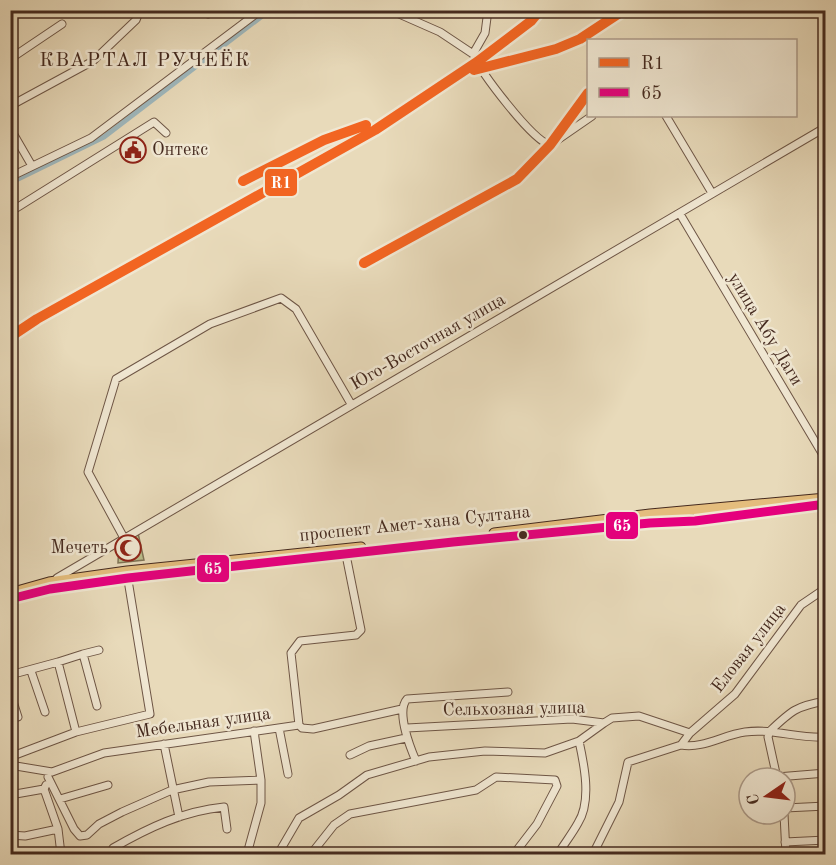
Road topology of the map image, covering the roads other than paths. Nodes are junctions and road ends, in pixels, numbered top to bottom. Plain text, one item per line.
1 (140, 10) edge
2 (261, 10) edge
3 (390, 10) edge
4 (488, 10) edge
5 (62, 24) dead end
6 (473, 54) junction
7 (10, 59) edge
8 (10, 106) edge
9 (591, 117) edge
10 (667, 117) edge
11 (825, 127) edge
12 (10, 128) edge
13 (166, 133) dead end
14 (13, 139) edge
15 (33, 166) junction
16 (10, 177) edge
17 (712, 193) junction
18 (10, 212) edge
19 (680, 214) junction
20 (351, 404) junction
21 (825, 460) edge
22 (825, 498) edge
23 (825, 504) edge
24 (124, 538) junction
25 (346, 552) junction
26 (127, 575) junction
27 (53, 585) junction
28 (825, 588) edge
29 (10, 592) edge
30 (10, 599) edge
31 (99, 650) dead end
32 (83, 654) junction
33 (58, 662) junction
34 (31, 671) junction
35 (10, 675) edge
36 (10, 692) edge
37 (508, 692) dead end
38 (825, 701) edge
39 (97, 706) dead end
40 (402, 709) junction
41 (45, 712) dead end
42 (18, 717) dead end
43 (604, 723) junction
44 (298, 725) junction
45 (279, 728) junction
46 (406, 728) junction
47 (254, 731) junction
48 (770, 731) junction
49 (76, 732) junction
50 (690, 733) junction
51 (825, 737) edge
52 (406, 738) junction
53 (579, 741) junction
54 (164, 744) junction
55 (681, 745) junction
56 (350, 755) dead end
57 (10, 757) edge
58 (416, 761) junction
59 (10, 765) edge
60 (775, 766) edge
61 (825, 773) edge
62 (50, 774) junction
63 (288, 774) dead end
64 (797, 775) edge
65 (261, 780) junction
66 (108, 785) dead end
67 (44, 789) junction
68 (172, 790) junction
69 (10, 795) edge
70 (60, 799) junction
71 (825, 806) edge
72 (797, 807) edge
73 (179, 817) junction
74 (784, 826) edge
75 (58, 829) junction
76 (227, 829) dead end
77 (10, 835) edge
78 (825, 840) edge
79 (785, 842) junction
80 (113, 848) dead end
81 (61, 855) edge
82 (247, 855) edge
83 (278, 855) edge
84 (311, 855) edge
85 (514, 855) edge
86 (558, 855) edge
87 (593, 855) edge
88 (786, 855) edge

1 - 8 street
2 - 15 street
3 - 6 street
4 - 6 street
5 - 7 street
6 - 9 street
10 - 17 street
11 - 17 street, Юго-Восточная улица
12 - 14 street
13 - 18 street
14 - 15 street
15 - 16 street
17 - 19 street, Юго-Восточная улица
19 - 20 street, Юго-Восточная улица
19 - 21 street, улица Абу Даги
20 - 24 street, Юго-Восточная улица
20 - 24 street
22 - 25 main road, проспект Амет-хана Султана
23 - 25 main road
24 - 27 street, Юго-Восточная улица
25 - 26 main road, проспект Амет-хана Султана
25 - 44 street
26 - 27 main road, проспект Амет-хана Султана
26 - 49 street
27 - 29 main road, проспект Амет-хана Султана
27 - 30 main road
28 - 50 street, Еловая улица
31 - 32 street
32 - 33 street
32 - 39 street
33 - 34 street
33 - 49 street
34 - 35 street
34 - 41 street
36 - 42 street
37 - 40 street, Мебельная улица
38 - 48 street
40 - 44 street, Мебельная улица
40 - 46 street
43 - 46 street, Сельхозная улица
43 - 50 street, Сельхозная улица
43 - 53 street
44 - 45 street, Мебельная улица
45 - 47 street, Мебельная улица
45 - 63 street
46 - 52 street
47 - 54 street, Мебельная улица
47 - 65 street
48 - 51 street
48 - 55 street
48 - 60 street
49 - 57 street
50 - 55 street, Еловая улица
52 - 56 street
52 - 58 street
53 - 58 street
53 - 86 street
54 - 62 street, Мебельная улица
54 - 68 street
55 - 87 street
58 - 83 street
59 - 62 street, Мебельная улица
61 - 64 street
62 - 67 street
62 - 70 street
65 - 68 street
65 - 82 street
66 - 70 street
67 - 69 street
67 - 75 street
68 - 70 street
68 - 73 street
71 - 72 street
73 - 76 street
73 - 80 street
74 - 79 street
75 - 77 street
75 - 81 street
78 - 79 street
79 - 88 street
84 - 85 street

